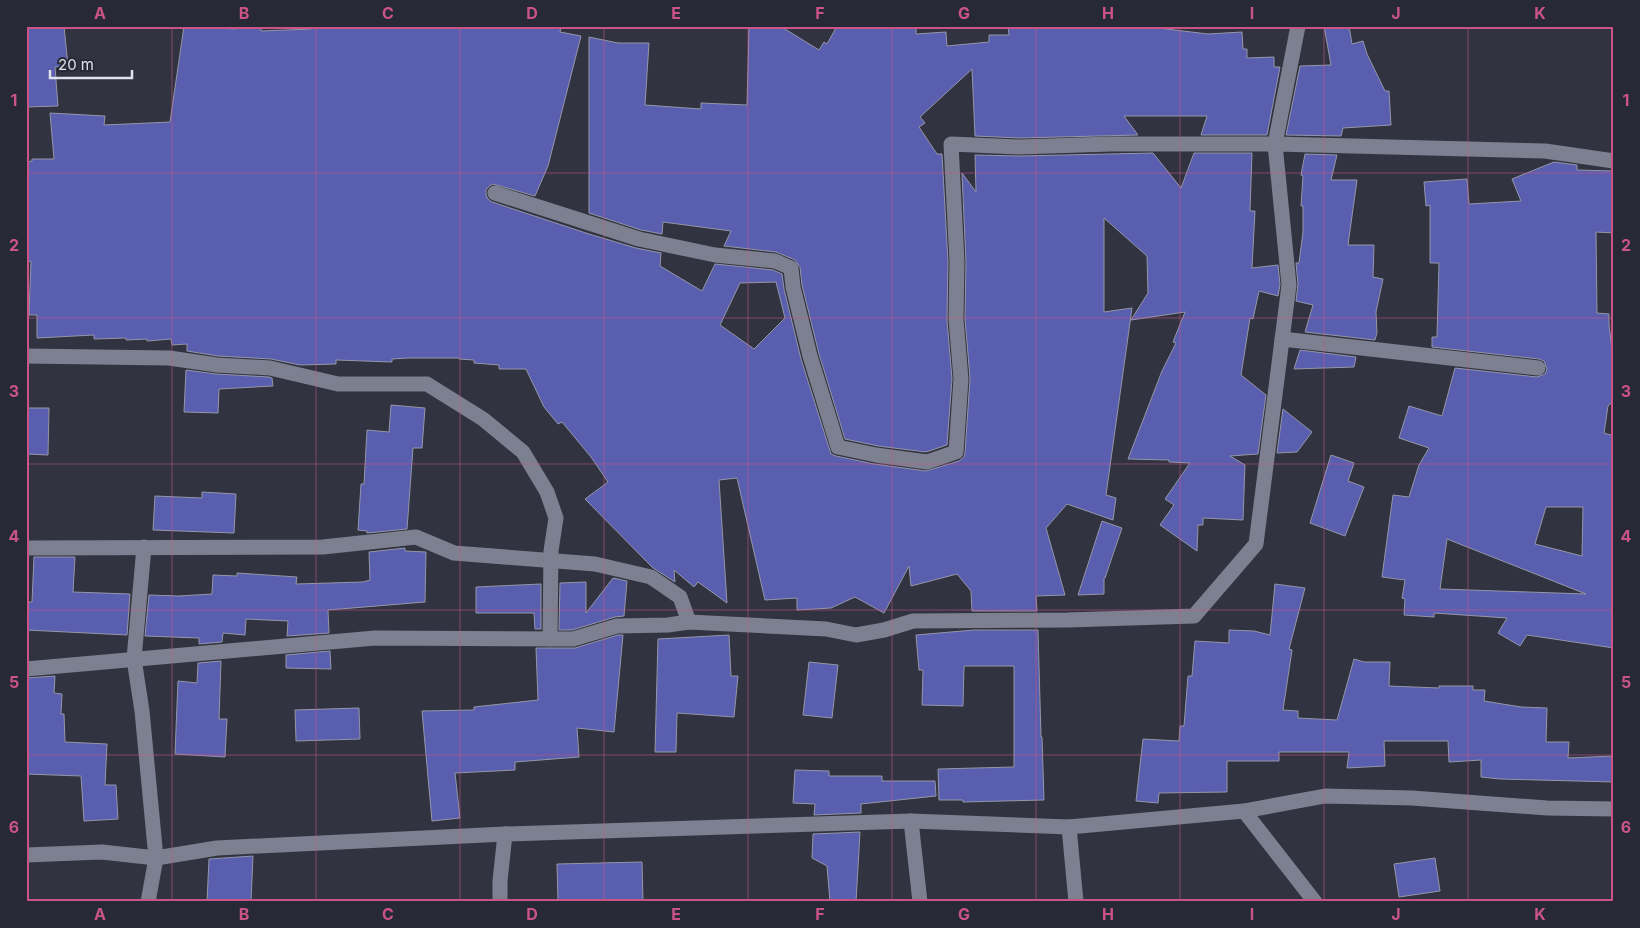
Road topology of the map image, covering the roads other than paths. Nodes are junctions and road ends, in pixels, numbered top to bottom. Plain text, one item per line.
1 (1298, 26) edge
2 (1276, 144) junction
3 (1614, 161) edge
4 (495, 193) dead end
5 (1282, 339) junction
6 (26, 356) edge
7 (1538, 368) dead end
8 (144, 547) junction
9 (26, 548) edge
10 (551, 561) junction
11 (689, 622) junction
12 (550, 639) junction
13 (134, 659) junction
14 (26, 669) edge
15 (1614, 809) edge
16 (1244, 811) junction
17 (911, 821) junction
18 (1069, 827) junction
19 (505, 834) junction
20 (26, 855) edge
21 (156, 858) junction
22 (148, 902) edge
23 (500, 902) edge
24 (920, 902) edge
25 (1076, 902) edge
26 (1315, 902) edge

1 - 2 street
2 - 3 street
2 - 4 street
2 - 5 street
5 - 7 street
5 - 11 street
6 - 10 street
8 - 9 street
8 - 10 street
8 - 13 street
10 - 11 street
10 - 12 street
11 - 12 street
12 - 13 street
13 - 14 street
13 - 21 street
15 - 16 street
16 - 18 street
16 - 26 street
17 - 18 street
17 - 19 street
17 - 24 street
18 - 25 street
19 - 21 street
19 - 23 street
20 - 21 street
21 - 22 street

